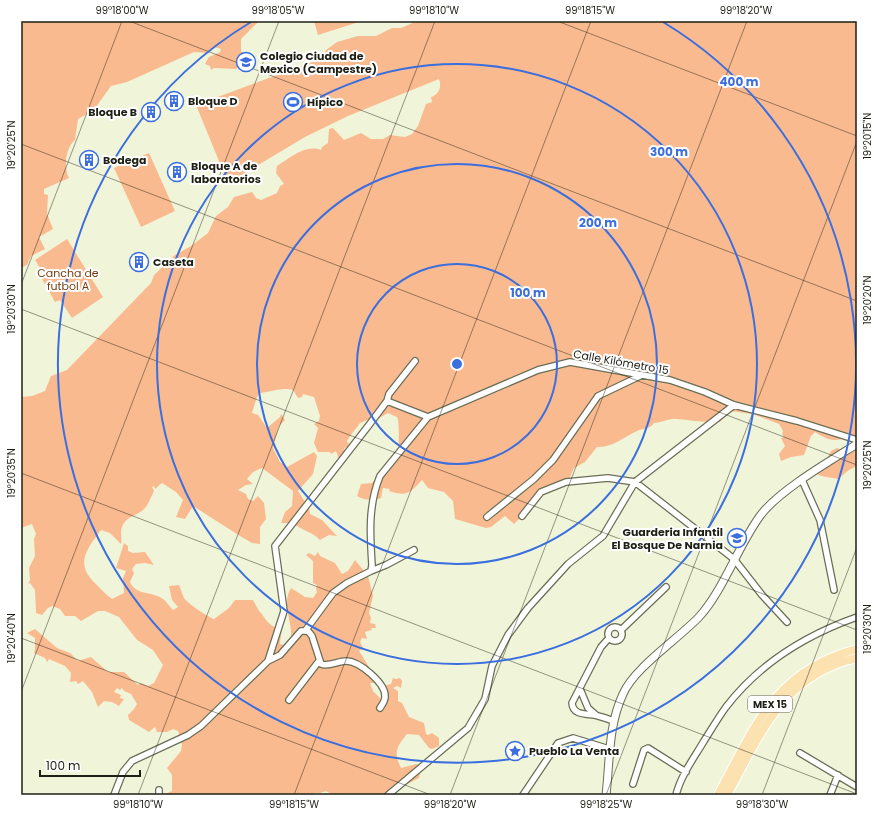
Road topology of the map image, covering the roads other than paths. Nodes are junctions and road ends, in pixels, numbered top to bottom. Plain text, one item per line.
1 (415, 361) dead end
2 (642, 375) junction
3 (387, 401) junction
4 (734, 405) junction
5 (428, 416) junction
6 (857, 440) edge
7 (857, 444) edge
8 (802, 480) junction
9 (635, 482) junction
10 (522, 516) dead end
11 (486, 517) dead end
12 (414, 550) dead end
13 (734, 559) junction
14 (371, 571) junction
15 (666, 587) dead end
16 (834, 590) dead end
17 (857, 617) edge
18 (787, 622) dead end
19 (621, 630) junction
20 (305, 631) junction
21 (609, 638) junction
22 (857, 649) edge
23 (857, 658) edge
24 (319, 661) junction
25 (268, 662) junction
26 (580, 689) junction
27 (288, 700) dead end
28 (380, 708) dead end
29 (596, 715) junction
30 (613, 721) junction
31 (609, 749) junction
32 (800, 753) dead end
33 (686, 772) junction
34 (838, 775) junction
35 (633, 784) dead end
36 (857, 788) edge
37 (114, 795) edge
38 (388, 795) edge
39 (523, 795) edge
40 (606, 795) edge
41 (676, 795) edge
42 (718, 795) edge
43 (727, 795) edge
44 (830, 795) edge

1 - 3 street
2 - 4 street, Calle Kilómetro 15
2 - 5 street, Calle Kilómetro 15
2 - 11 street
3 - 5 street
3 - 25 street
4 - 6 street, Calle Kilómetro 15
4 - 9 street
5 - 14 street
7 - 8 street
8 - 13 street
8 - 16 street
9 - 10 street
9 - 13 street
9 - 38 street
12 - 14 street
13 - 18 street
13 - 30 street
14 - 20 street
15 - 19 street
17 - 33 street
19 - 21 street
19 - 21 street
20 - 24 street
20 - 25 street
21 - 26 street
22 - 42 main road, MEX 15
23 - 43 main road, MEX 15
24 - 27 street
24 - 28 street
25 - 37 street
26 - 29 street
26 - 29 street
29 - 30 street
30 - 31 street
31 - 39 street
31 - 40 street
32 - 34 street
33 - 35 street
33 - 41 street
34 - 36 street
34 - 44 street

